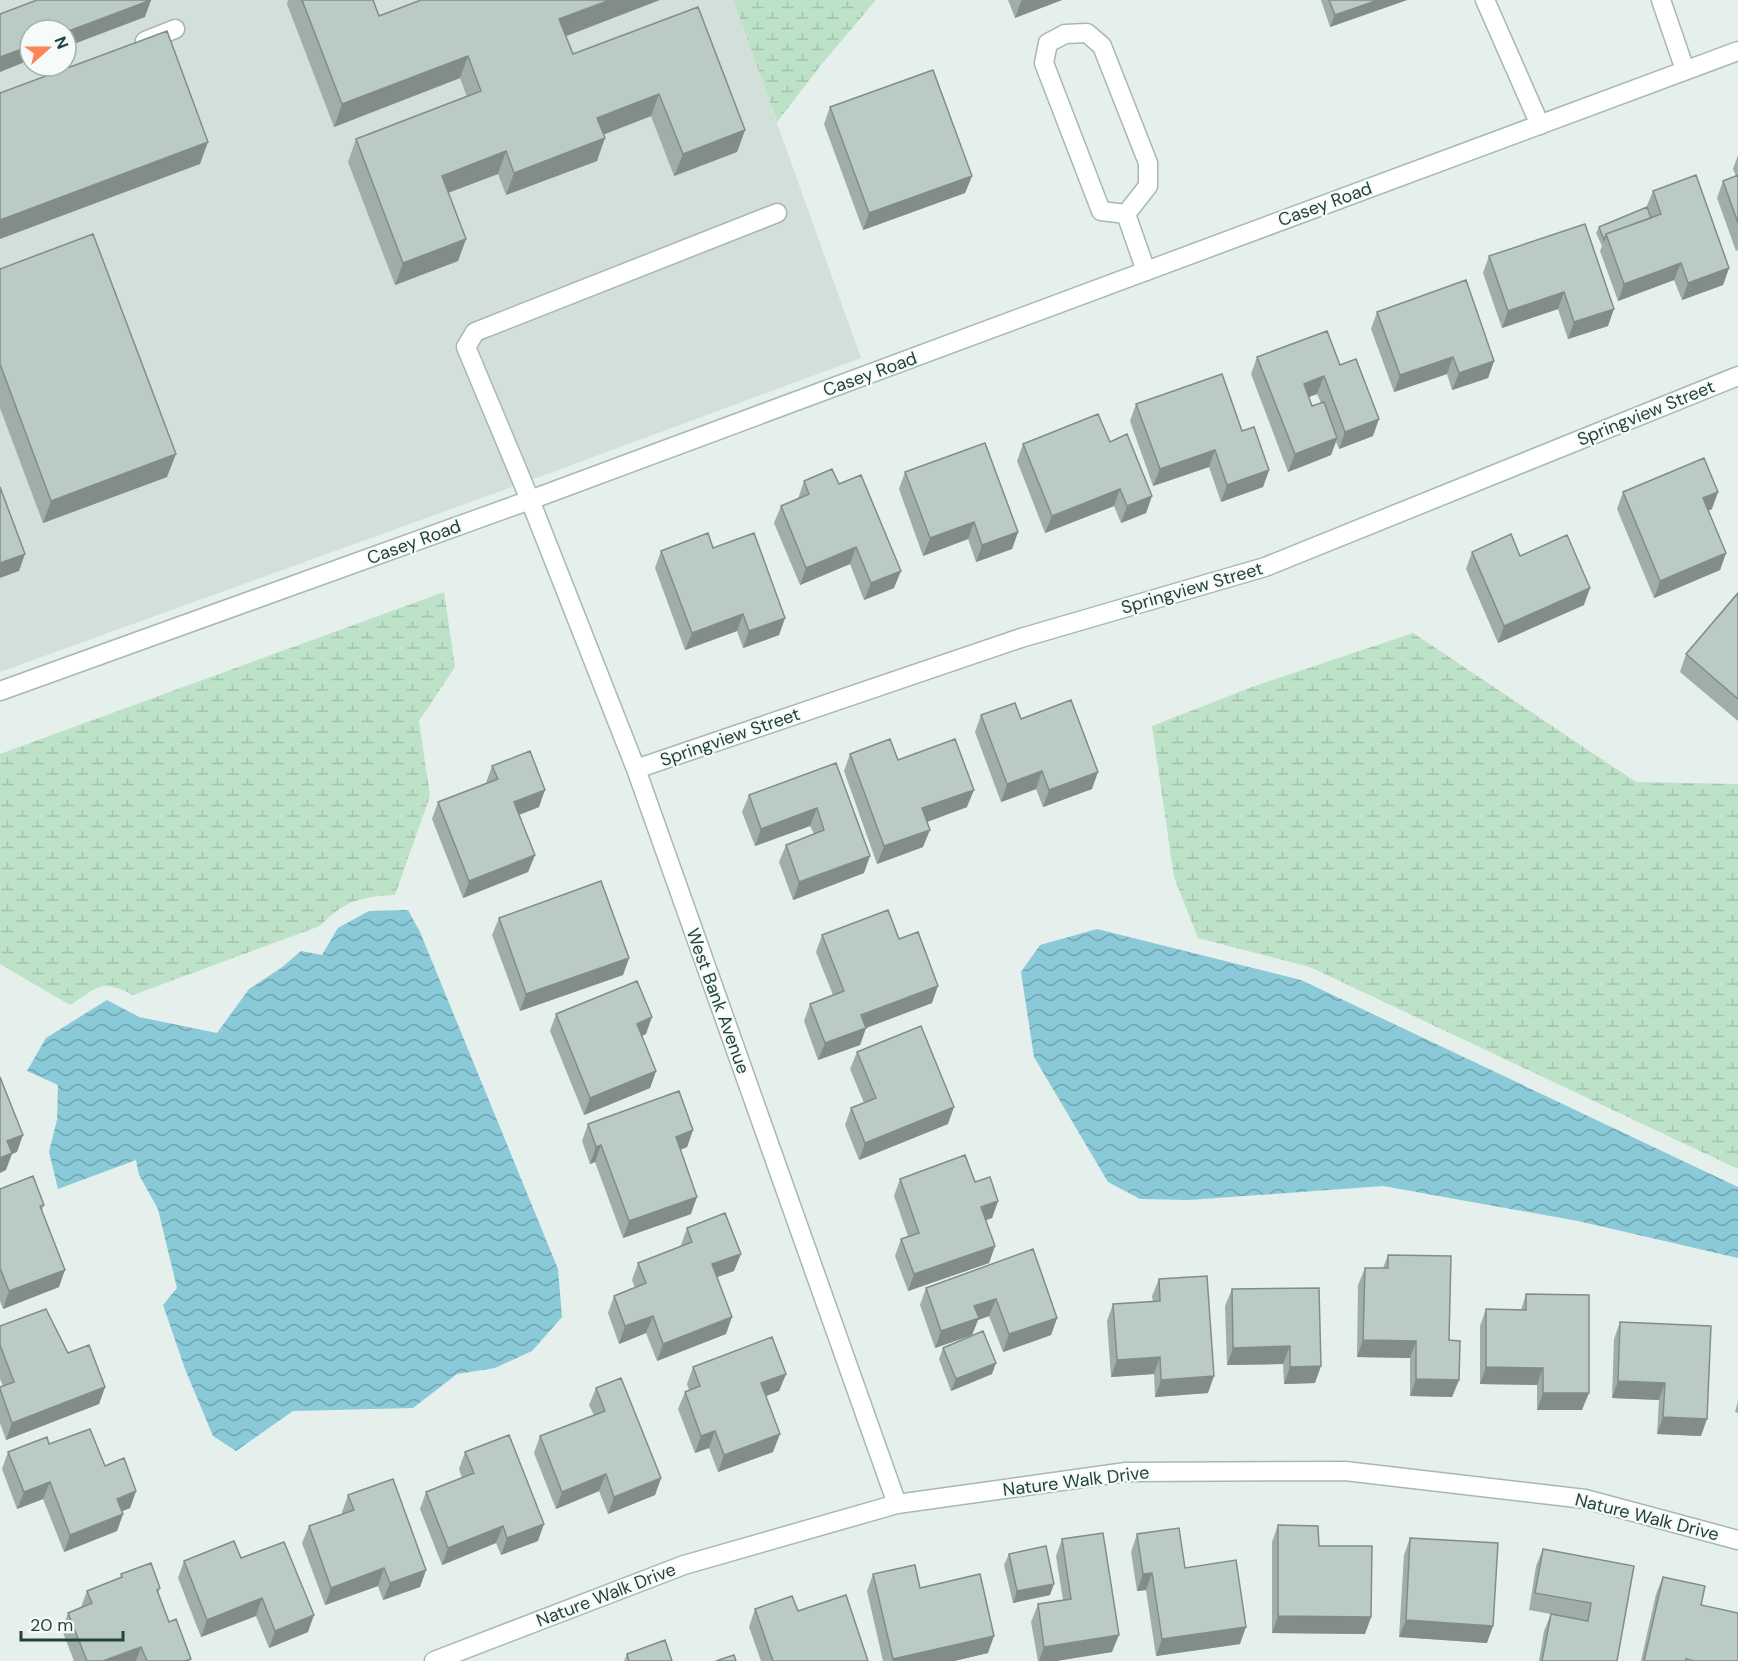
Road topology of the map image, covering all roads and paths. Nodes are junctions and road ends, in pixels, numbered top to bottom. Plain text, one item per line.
1 (1485, 0) edge
2 (1661, 0) edge
3 (175, 29) dead end
4 (131, 46) edge
5 (1738, 51) edge
6 (1685, 70) junction
7 (1540, 125) junction
8 (777, 213) dead end
9 (1126, 214) junction
10 (1146, 271) junction
11 (1738, 376) edge
12 (530, 500) junction
13 (0, 691) edge
14 (636, 769) junction
15 (897, 1504) junction
16 (1738, 1539) edge
17 (434, 1661) edge

1 - 7 street
2 - 6 street
3 - 4 street
5 - 6 street, Casey Road
6 - 7 street, Casey Road
7 - 10 street, Casey Road
8 - 12 street, West Bank Avenue
9 - 9 street
9 - 10 street
10 - 12 street, Casey Road
11 - 14 street, Springview Street
12 - 13 street, Casey Road
12 - 14 street, West Bank Avenue
14 - 15 street, West Bank Avenue
15 - 16 street, Nature Walk Drive
15 - 17 street, Nature Walk Drive

